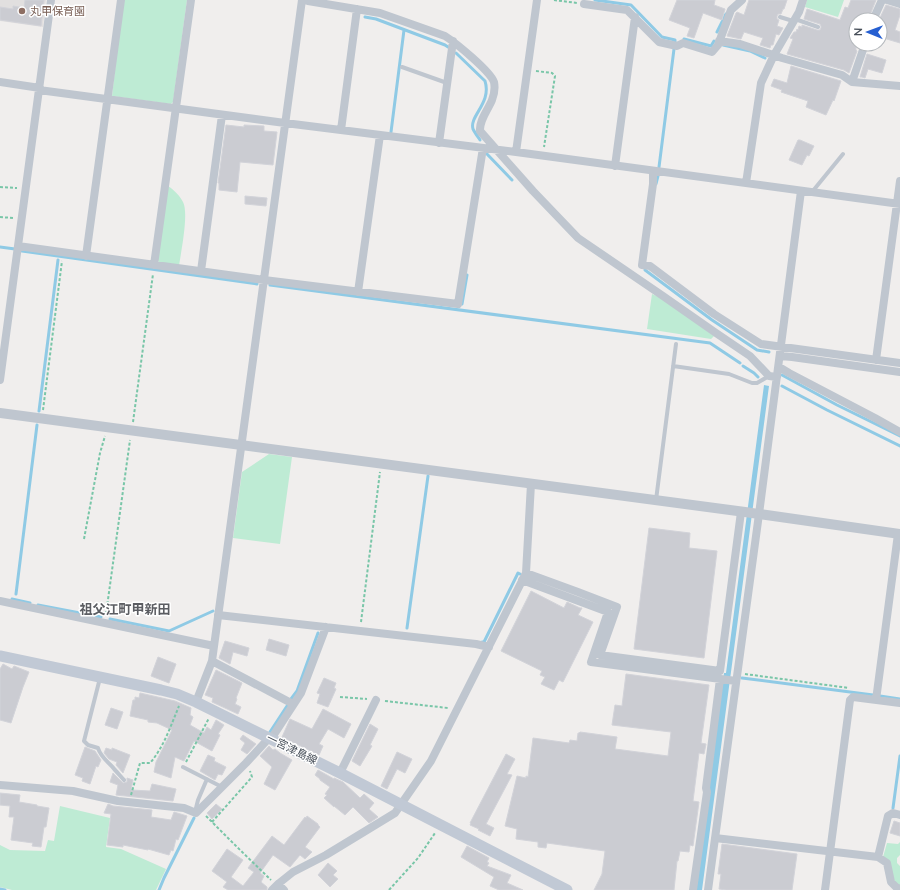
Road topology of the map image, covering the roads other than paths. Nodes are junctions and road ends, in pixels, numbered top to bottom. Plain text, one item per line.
1 (52, 0) edge
2 (121, 0) edge
3 (190, 0) edge
4 (302, 0) edge
5 (308, 0) edge
6 (537, 0) edge
7 (742, 0) edge
8 (803, 0) edge
9 (882, 0) edge
10 (887, 0) edge
11 (584, 4) road end
12 (900, 4) edge
13 (357, 9) junction
14 (877, 12) edge
15 (635, 17) junction
16 (780, 17) dead end
17 (794, 20) junction
18 (818, 27) dead end
19 (453, 41) junction
20 (719, 41) junction
21 (862, 52) edge
22 (774, 56) junction
23 (402, 67) dead end
24 (0, 82) edge
25 (852, 82) junction
26 (447, 83) junction
27 (900, 86) edge
28 (39, 89) junction
29 (107, 99) junction
30 (176, 108) junction
31 (222, 114) junction
32 (285, 123) junction
33 (341, 130) junction
34 (380, 135) junction
35 (439, 143) junction
36 (483, 148) junction
37 (496, 150) junction
38 (516, 152) junction
39 (843, 154) dead end
40 (615, 166) junction
41 (653, 171) junction
42 (900, 181) edge
43 (746, 183) junction
44 (801, 191) junction
45 (812, 192) junction
46 (899, 204) edge
47 (18, 246) junction
48 (86, 256) junction
49 (154, 268) junction
50 (201, 271) junction
51 (264, 280) junction
52 (358, 292) junction
53 (676, 344) dead end
54 (781, 347) junction
55 (780, 356) junction
56 (876, 360) junction
57 (900, 364) edge
58 (673, 366) junction
59 (779, 367) junction
60 (900, 372) edge
61 (773, 377) junction
62 (0, 380) edge
63 (0, 413) edge
64 (900, 432) edge
65 (242, 445) junction
66 (531, 484) junction
67 (656, 500) junction
68 (750, 513) junction
69 (899, 534) edge
70 (524, 577) junction
71 (0, 601) edge
72 (218, 616) junction
73 (326, 627) junction
74 (214, 646) junction
75 (489, 648) junction
76 (1, 658) edge
77 (212, 661) junction
78 (711, 674) junction
79 (100, 677) junction
80 (735, 678) junction
81 (721, 679) junction
82 (376, 700) road end
83 (876, 700) junction
84 (196, 702) junction
85 (900, 703) edge
86 (293, 704) junction
87 (270, 738) junction
88 (183, 767) road end
89 (340, 773) junction
90 (207, 779) junction
91 (124, 780) dead end
92 (0, 785) edge
93 (222, 787) junction
94 (401, 804) junction
95 (196, 812) junction
96 (900, 815) edge
97 (715, 838) junction
98 (830, 851) junction
99 (878, 857) junction
100 (275, 887) edge
101 (900, 889) edge
102 (284, 890) edge
103 (567, 890) edge
104 (693, 890) edge
105 (708, 890) edge
106 (825, 890) edge

1 - 28 street
2 - 29 street
3 - 30 street
4 - 32 street
5 - 13 street
6 - 38 street
7 - 20 street
8 - 17 street
9 - 14 street
10 - 12 street
11 - 15 street
13 - 19 street
13 - 33 street
15 - 20 street
15 - 40 street
16 - 17 lane
17 - 18 lane
17 - 22 street
19 - 26 street
19 - 37 street
20 - 22 street
21 - 25 street
22 - 25 street
22 - 43 street
23 - 26 lane
24 - 28 street
25 - 27 street
26 - 35 street
28 - 29 street
28 - 47 street
29 - 30 street
29 - 48 street
30 - 31 street
30 - 49 street
31 - 32 street
31 - 50 street
32 - 33 street
32 - 51 street
33 - 34 street
34 - 35 street
34 - 52 street
35 - 36 street
36 - 37 street
36 - 52 street
37 - 38 street
37 - 61 street
38 - 40 street
39 - 45 lane
40 - 41 street
41 - 43 street
41 - 54 street
42 - 46 street
43 - 44 street
44 - 45 street
44 - 54 street
45 - 46 street
46 - 56 street
47 - 48 street
47 - 62 street
48 - 49 street
49 - 50 street
50 - 51 street
51 - 52 street
51 - 65 street
53 - 58 lane
54 - 55 street
54 - 56 street
55 - 59 street
55 - 60 street
56 - 57 street
58 - 61 lane
58 - 67 lane
59 - 61 street
59 - 64 street
61 - 68 street
63 - 65 street
65 - 66 street
65 - 72 street
66 - 67 street
66 - 70 street
67 - 68 street
68 - 69 street
68 - 78 street
68 - 80 street
69 - 83 street
70 - 75 street
70 - 78 street
71 - 74 street
72 - 73 street
72 - 74 street
73 - 75 street
73 - 86 street
74 - 77 street
75 - 94 street
76 - 79 main road, 一宮津島線
77 - 84 street
77 - 86 street
78 - 81 street
79 - 84 main road, 一宮津島線
79 - 91 lane
80 - 81 street
80 - 97 street
81 - 104 street
82 - 89 street
83 - 85 street
83 - 98 street
84 - 87 main road, 一宮津島線
86 - 87 street
87 - 89 main road, 一宮津島線
87 - 93 street
88 - 90 lane
89 - 94 main road, 一宮津島線
90 - 93 lane
90 - 95 lane
92 - 95 street
93 - 95 street
94 - 100 street
94 - 103 main road, 一宮津島線
96 - 99 street
97 - 98 street
97 - 105 street
98 - 99 street
98 - 106 street
99 - 101 street
100 - 102 street

